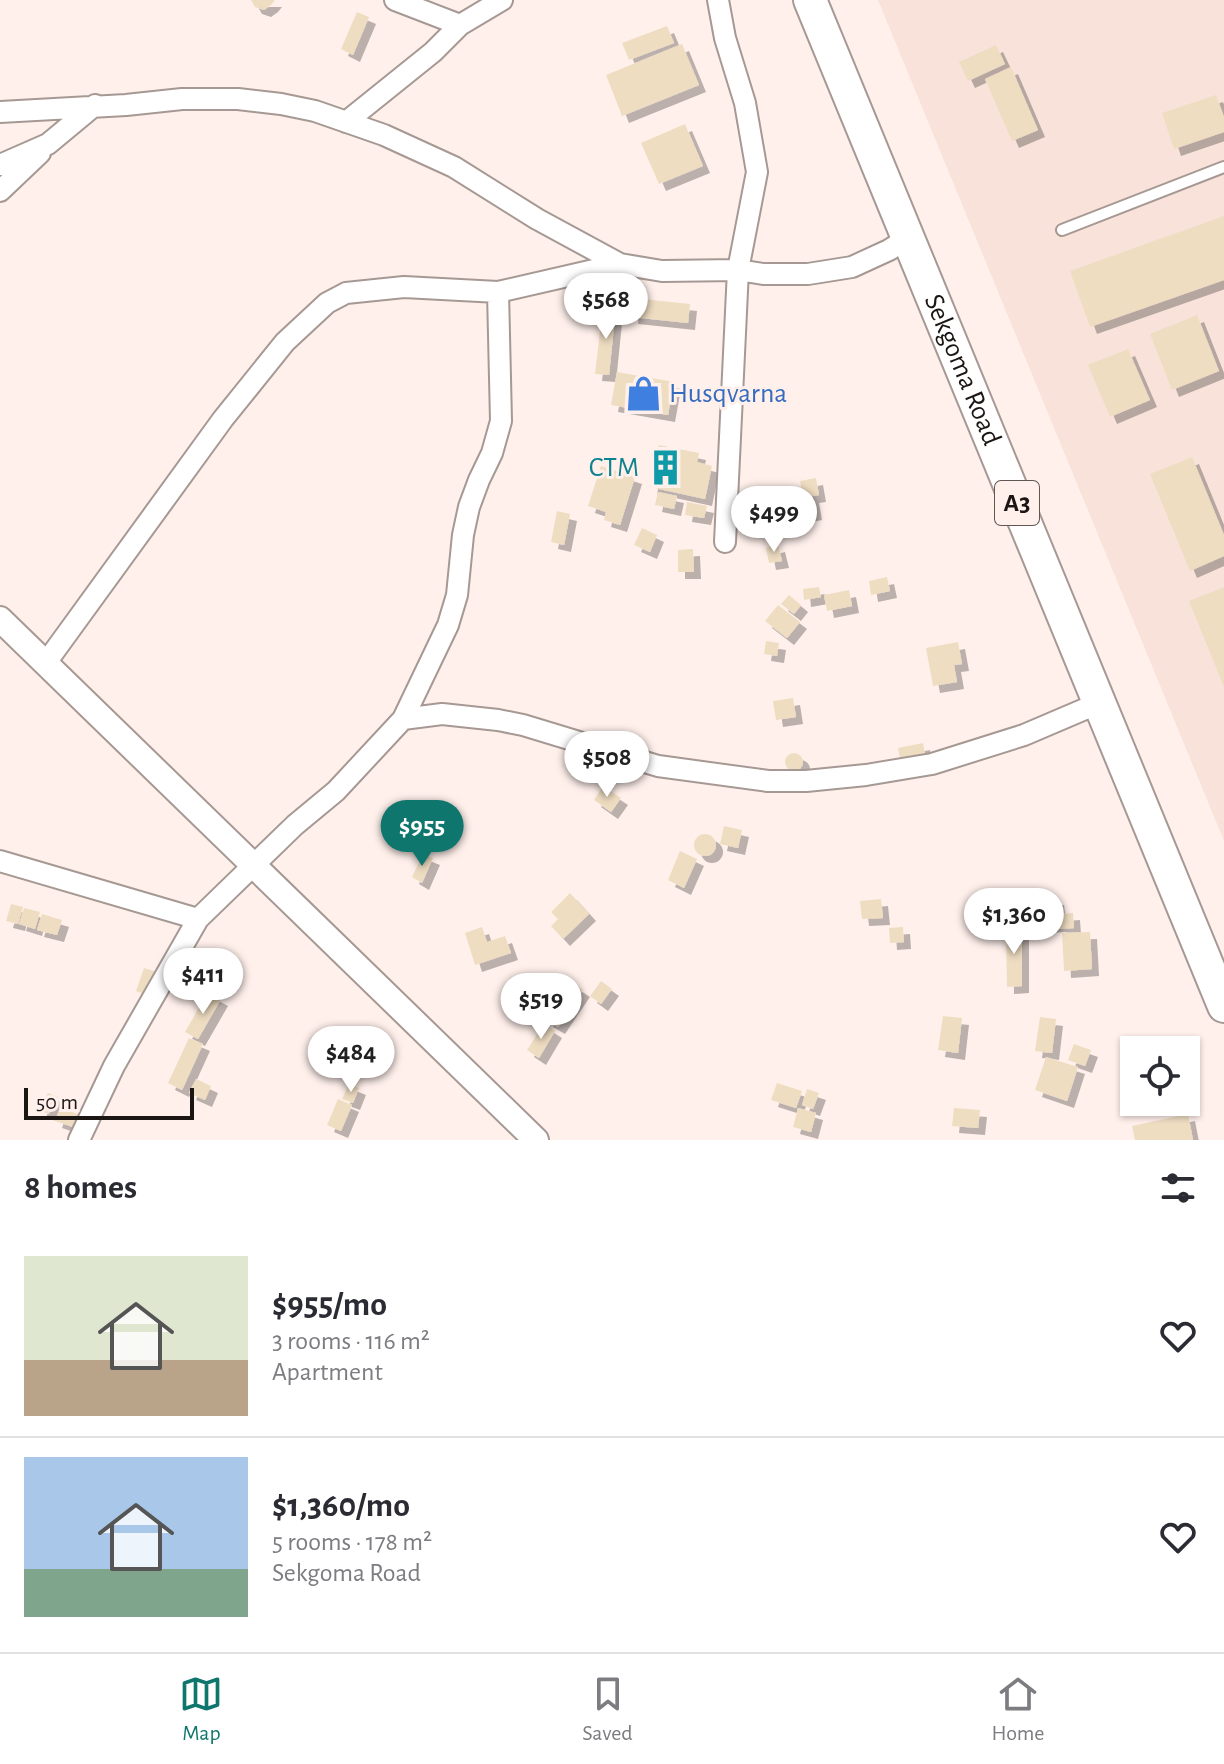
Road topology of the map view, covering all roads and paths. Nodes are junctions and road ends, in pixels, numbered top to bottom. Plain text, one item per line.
1 (395, 0) edge
2 (502, 0) edge
3 (718, 0) edge
4 (810, 0) edge
5 (460, 25) junction
6 (95, 105) junction
7 (0, 112) edge
8 (346, 122) junction
9 (48, 144) junction
10 (0, 165) edge
11 (1224, 167) edge
12 (0, 191) edge
13 (1062, 230) dead end
14 (908, 238) junction
15 (620, 264) junction
16 (738, 270) junction
17 (498, 292) junction
18 (725, 542) dead end
19 (0, 619) edge
20 (45, 664) junction
21 (1099, 703) junction
22 (403, 719) junction
23 (0, 861) edge
24 (255, 865) junction
25 (198, 919) junction
26 (1224, 1006) edge
27 (79, 1140) edge
28 (536, 1140) edge

1 - 5 street
2 - 5 street
3 - 16 street
4 - 14 highway, Sekgoma Road / A3
5 - 8 street
6 - 7 street
6 - 8 street
6 - 9 street
8 - 15 street
9 - 10 street
9 - 12 street
11 - 13 lane
14 - 16 street
14 - 21 highway, Sekgoma Road / A3
15 - 16 street
15 - 17 street
16 - 18 street
17 - 20 street
17 - 22 street
19 - 20 street
20 - 24 street
21 - 22 street
21 - 26 highway, Sekgoma Road / A3
22 - 24 street
23 - 25 street
24 - 25 street
24 - 28 street
25 - 27 street

